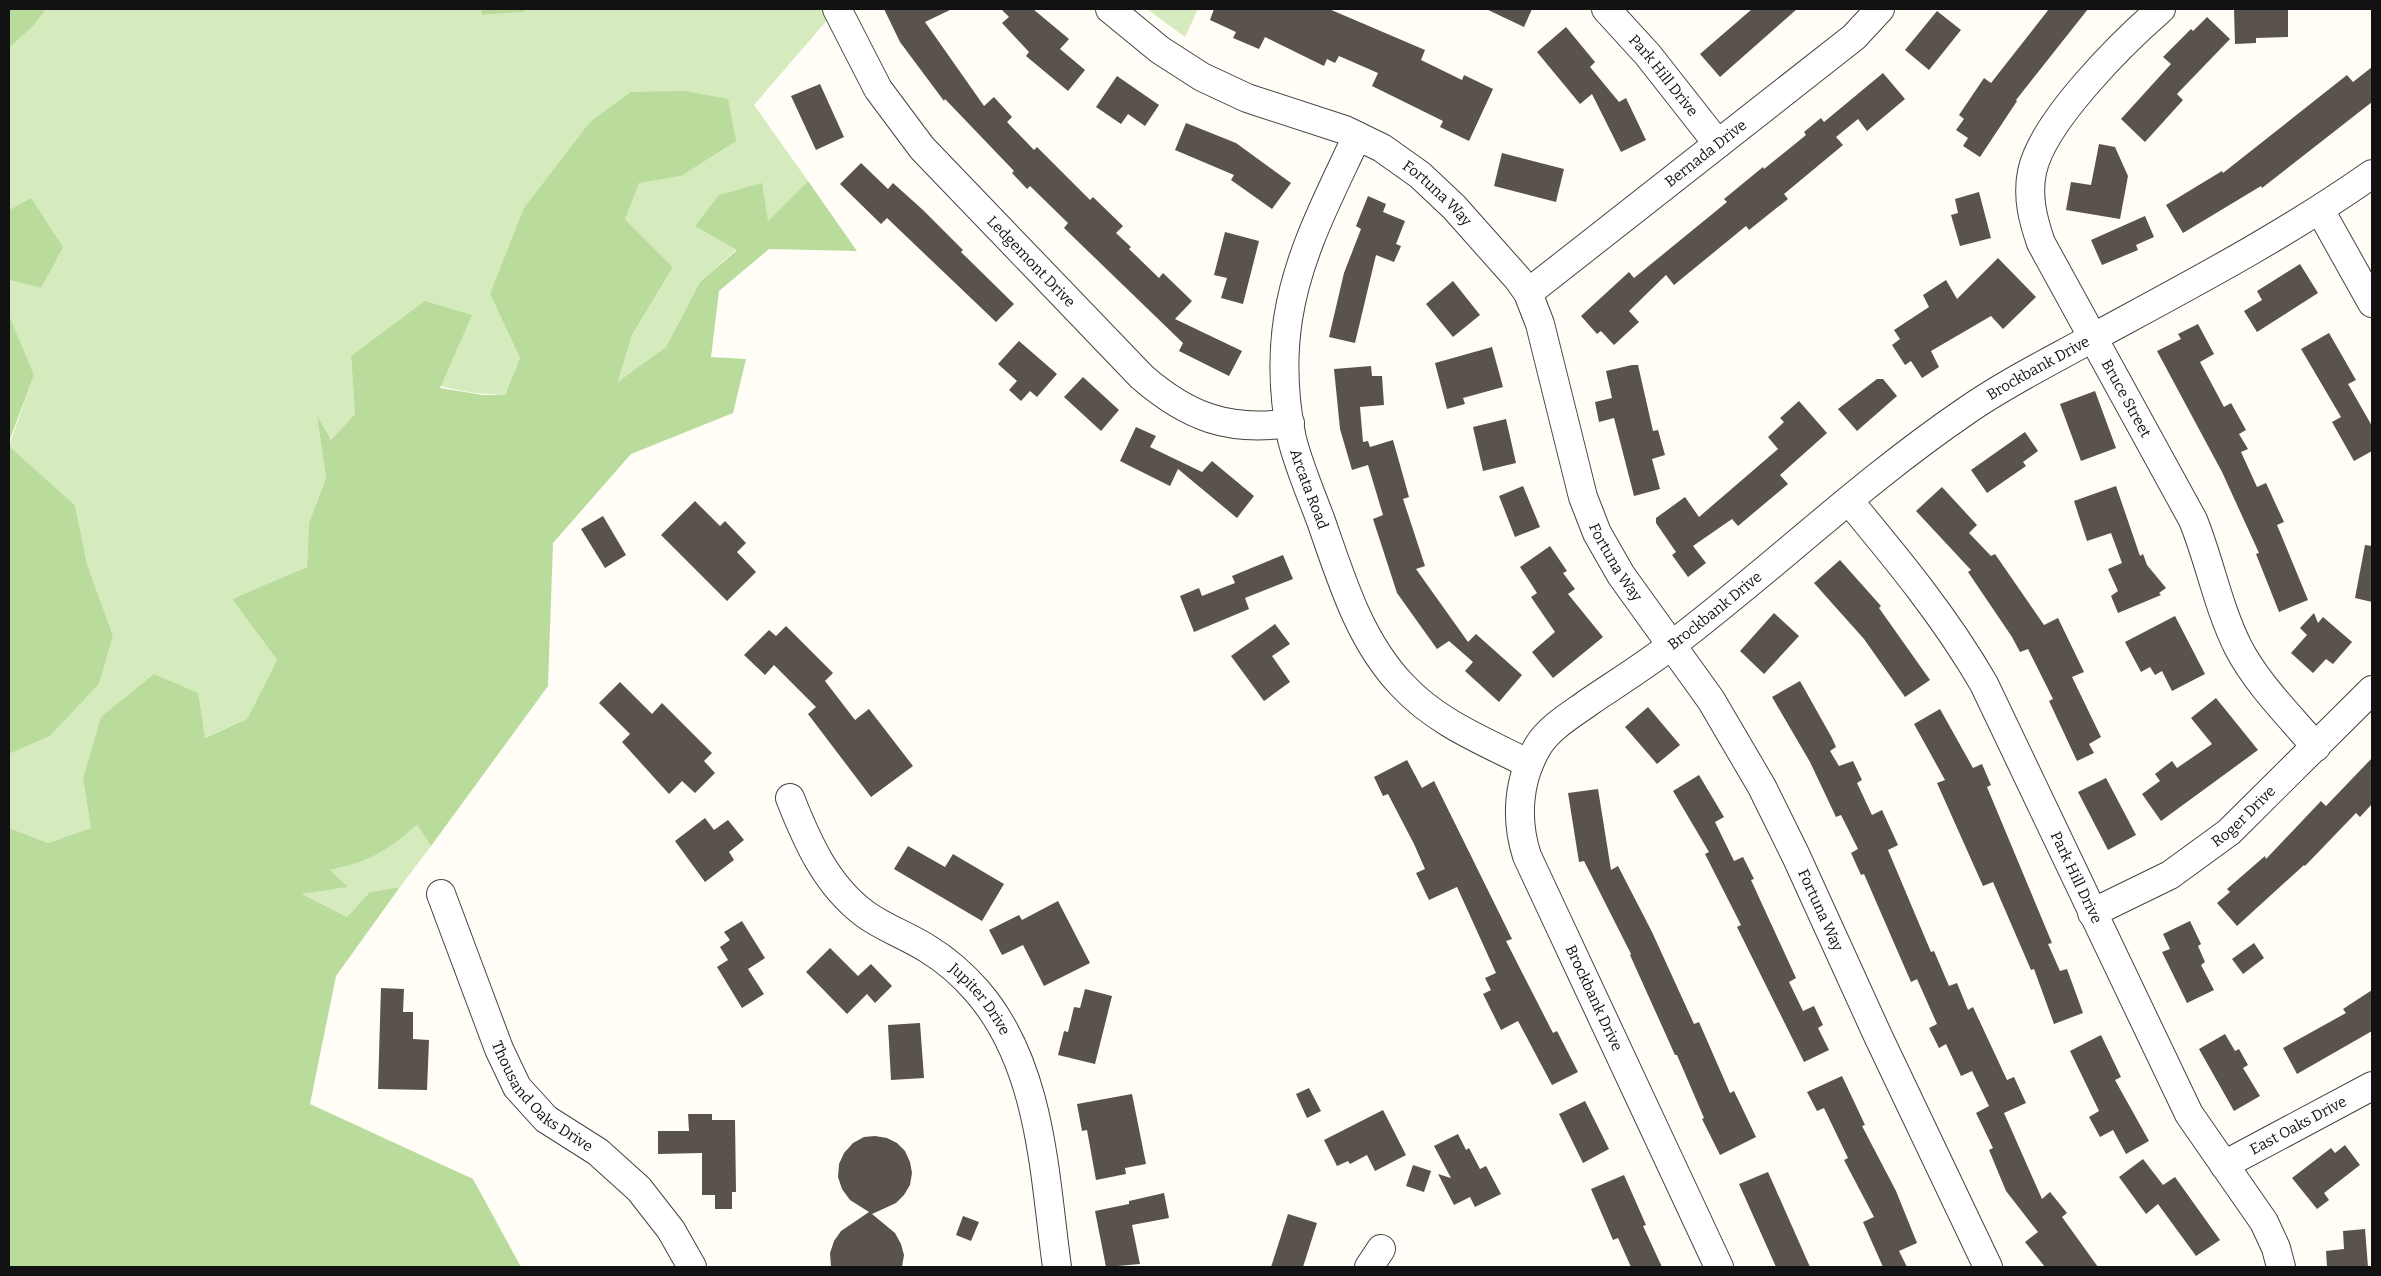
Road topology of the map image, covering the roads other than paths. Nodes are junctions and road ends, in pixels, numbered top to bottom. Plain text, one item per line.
1 (837, 9) edge
2 (1110, 9) edge
3 (1606, 9) edge
4 (1880, 9) edge
5 (2161, 9) edge
6 (1357, 136) junction
7 (1718, 144) junction
8 (2372, 174) edge
9 (2320, 210) junction
10 (1528, 293) junction
11 (2372, 303) edge
12 (2094, 338) junction
13 (1290, 423) junction
14 (1849, 501) junction
15 (1672, 644) junction
16 (2372, 690) edge
17 (2316, 747) junction
18 (1529, 764) junction
19 (790, 798) dead end
20 (441, 894) dead end
21 (2092, 913) junction
22 (2372, 1086) edge
23 (2224, 1165) junction
24 (692, 1267) edge
25 (1058, 1267) edge
26 (1719, 1267) edge
27 (1988, 1267) edge
28 (2280, 1267) edge

1 - 13 street, Ledgemont Drive
2 - 6 street, Fortuna Way
3 - 7 street, Park Hill Drive
4 - 7 street, Bernada Drive
5 - 12 street, Bruce Street
6 - 10 street, Fortuna Way
6 - 13 street, Arcata Road
7 - 10 street, Bernada Drive
8 - 9 street, Brockbank Drive
9 - 11 street
9 - 12 street, Brockbank Drive
10 - 15 street, Fortuna Way
12 - 14 street, Brockbank Drive
12 - 17 street, Bruce Street
13 - 18 street, Arcata Road
14 - 15 street, Brockbank Drive
14 - 21 street, Park Hill Drive
15 - 18 street, Brockbank Drive
15 - 27 street, Fortuna Way
16 - 17 street, Roger Drive
17 - 21 street, Roger Drive
18 - 26 street, Brockbank Drive
19 - 25 street, Jupiter Drive
20 - 24 street, Thousand Oaks Drive
21 - 23 street, Park Hill Drive
22 - 23 street, East Oaks Drive
23 - 28 street, Park Hill Drive

